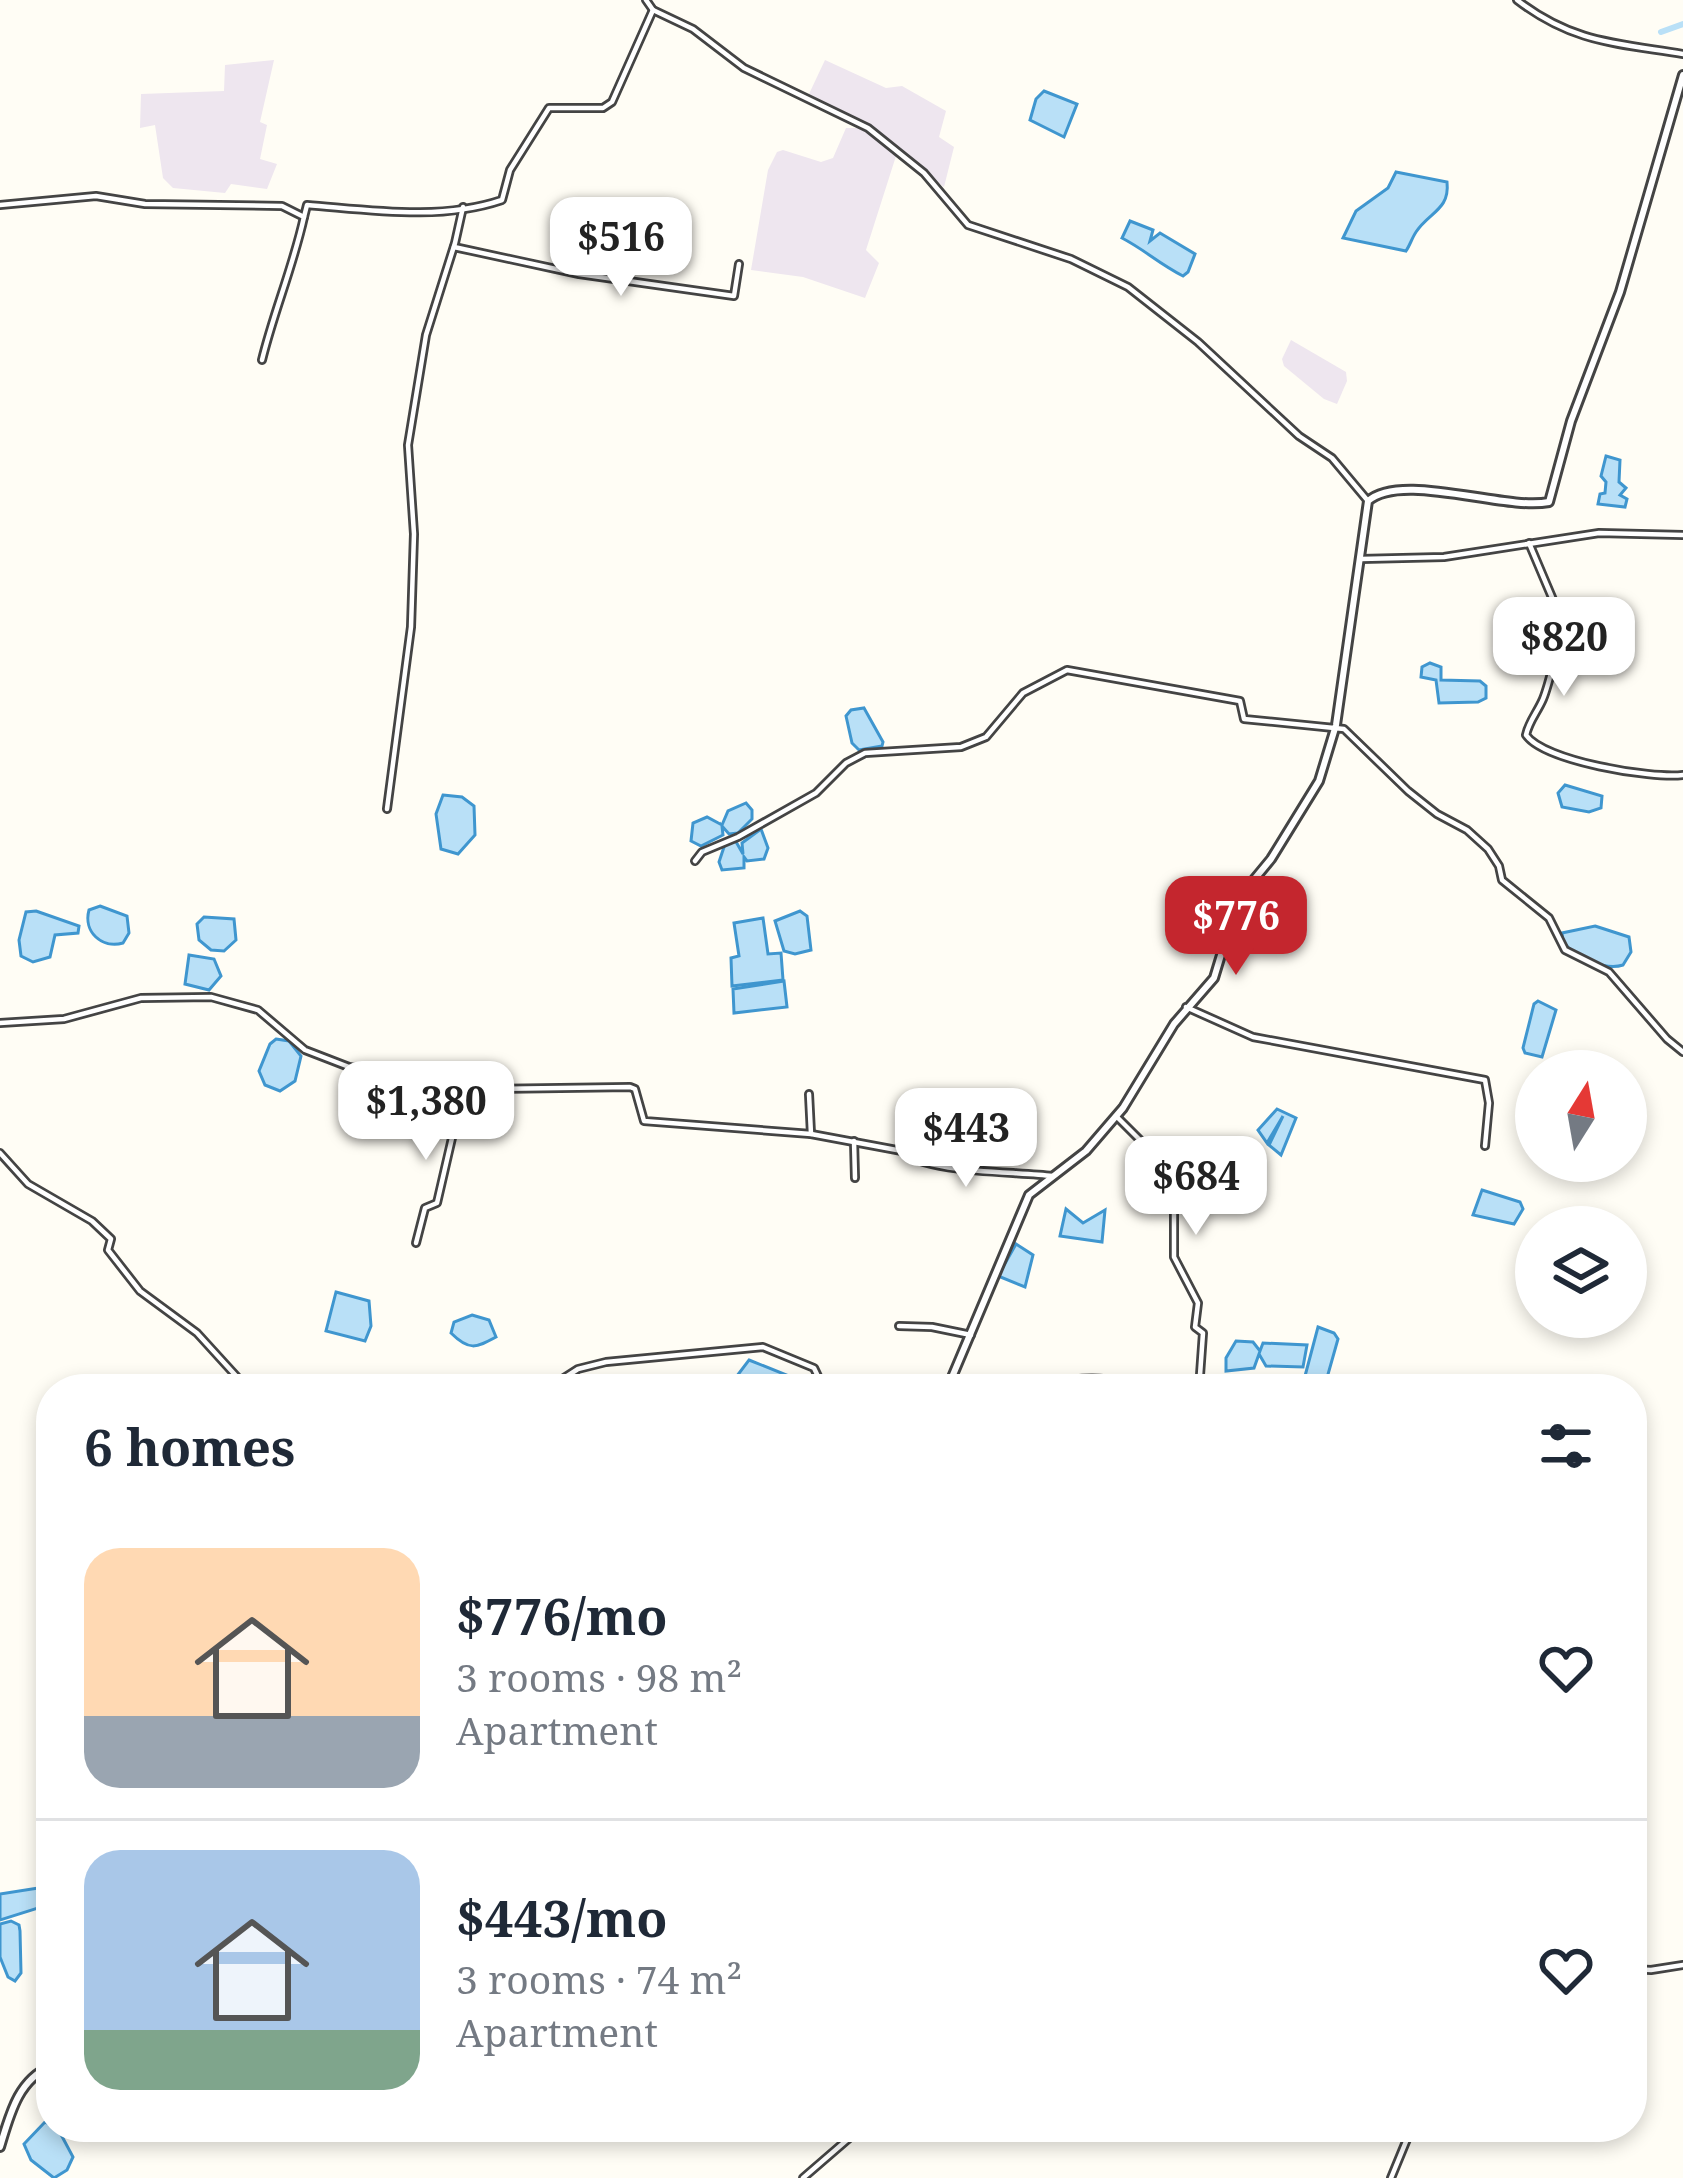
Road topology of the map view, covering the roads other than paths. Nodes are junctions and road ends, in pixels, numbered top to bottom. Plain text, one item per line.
1 (646, 0) edge
2 (1517, 0) edge
3 (653, 10) junction
4 (1683, 54) edge
5 (1683, 75) edge
6 (0, 205) edge
7 (463, 207) junction
8 (304, 218) junction
9 (454, 247) junction
10 (739, 264) dead end
11 (262, 359) dead end
12 (1368, 501) junction
13 (1683, 535) edge
14 (1528, 543) junction
15 (1361, 559) junction
16 (1336, 725) junction
17 (1683, 775) edge
18 (387, 808) dead end
19 (695, 861) dead end
20 (1186, 1007) junction
21 (0, 1023) edge
22 (1683, 1052) edge
23 (464, 1086) junction
24 (809, 1094) dead end
25 (1116, 1116) junction
26 (811, 1134) junction
27 (854, 1141) junction
28 (1485, 1146) dead end
29 (0, 1154) edge
30 (1052, 1176) junction
31 (855, 1178) dead end
32 (416, 1243) dead end
33 (899, 1326) dead end
34 (971, 1335) junction
35 (234, 1374) edge
36 (571, 1374) edge
37 (817, 1374) edge
38 (954, 1374) edge
39 (1200, 1374) edge
40 (1683, 1965) edge
41 (1647, 1970) edge
42 (36, 2072) edge
43 (845, 2142) edge
44 (1406, 2142) edge
45 (0, 2147) edge
46 (803, 2178) edge
47 (1391, 2178) edge

1 - 3 street
2 - 4 street
3 - 7 street
3 - 12 street
5 - 12 street
6 - 8 street
7 - 8 street
7 - 9 street
8 - 11 street
9 - 10 street
9 - 18 street
12 - 15 street
13 - 14 street
14 - 15 street
14 - 17 street
15 - 16 street
16 - 19 street
16 - 20 street
16 - 22 street
20 - 25 street
20 - 28 street
21 - 23 street
23 - 26 street
23 - 32 street
24 - 26 street
25 - 30 street
25 - 39 street
26 - 27 street
27 - 30 street
27 - 31 street
29 - 35 street
30 - 34 street
33 - 34 street
34 - 38 street
36 - 37 street
40 - 41 street
42 - 45 street
43 - 46 street
44 - 47 street

